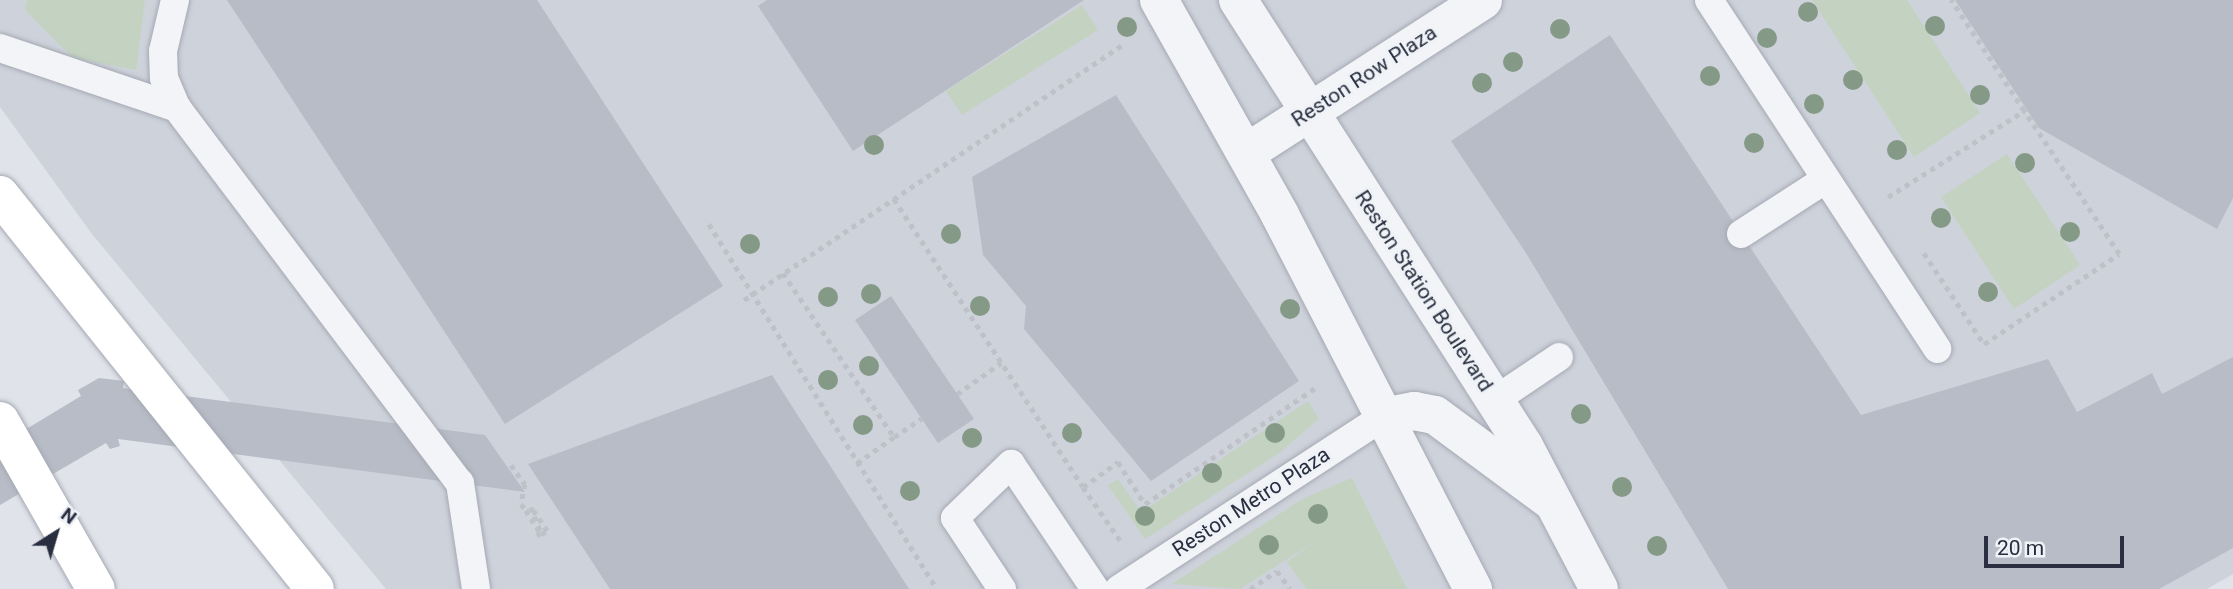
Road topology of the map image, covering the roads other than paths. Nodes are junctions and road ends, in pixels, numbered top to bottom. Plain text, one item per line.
1 (175, 0) edge
2 (1159, 0) edge
3 (1238, 0) edge
4 (1483, 0) edge
5 (1709, 0) edge
6 (0, 48) edge
7 (177, 108) junction
8 (1308, 111) junction
9 (1246, 153) junction
10 (1826, 179) junction
11 (0, 195) edge
12 (1741, 234) dead end
13 (1937, 349) dead end
14 (1559, 357) dead end
15 (1495, 400) junction
16 (1384, 417) junction
17 (0, 421) edge
18 (1558, 505) junction
19 (96, 589) edge
20 (315, 589) edge
21 (476, 589) edge
22 (1002, 589) edge
23 (1095, 589) edge
24 (1119, 589) edge
25 (1472, 589) edge
26 (1599, 589) edge

1 - 7 lane
2 - 9 street
3 - 8 street, Reston Station Boulevard
4 - 8 street, Reston Row Plaza
5 - 10 lane
6 - 7 lane
7 - 21 lane
8 - 9 street, Reston Row Plaza
8 - 15 street, Reston Station Boulevard
9 - 16 street
10 - 12 lane
10 - 13 lane
11 - 20 highway
14 - 15 lane
15 - 18 street, Reston Station Boulevard
16 - 18 street
16 - 24 lane, Reston Metro Plaza
16 - 25 street
17 - 19 highway
18 - 26 street, Reston Station Boulevard
22 - 23 lane

